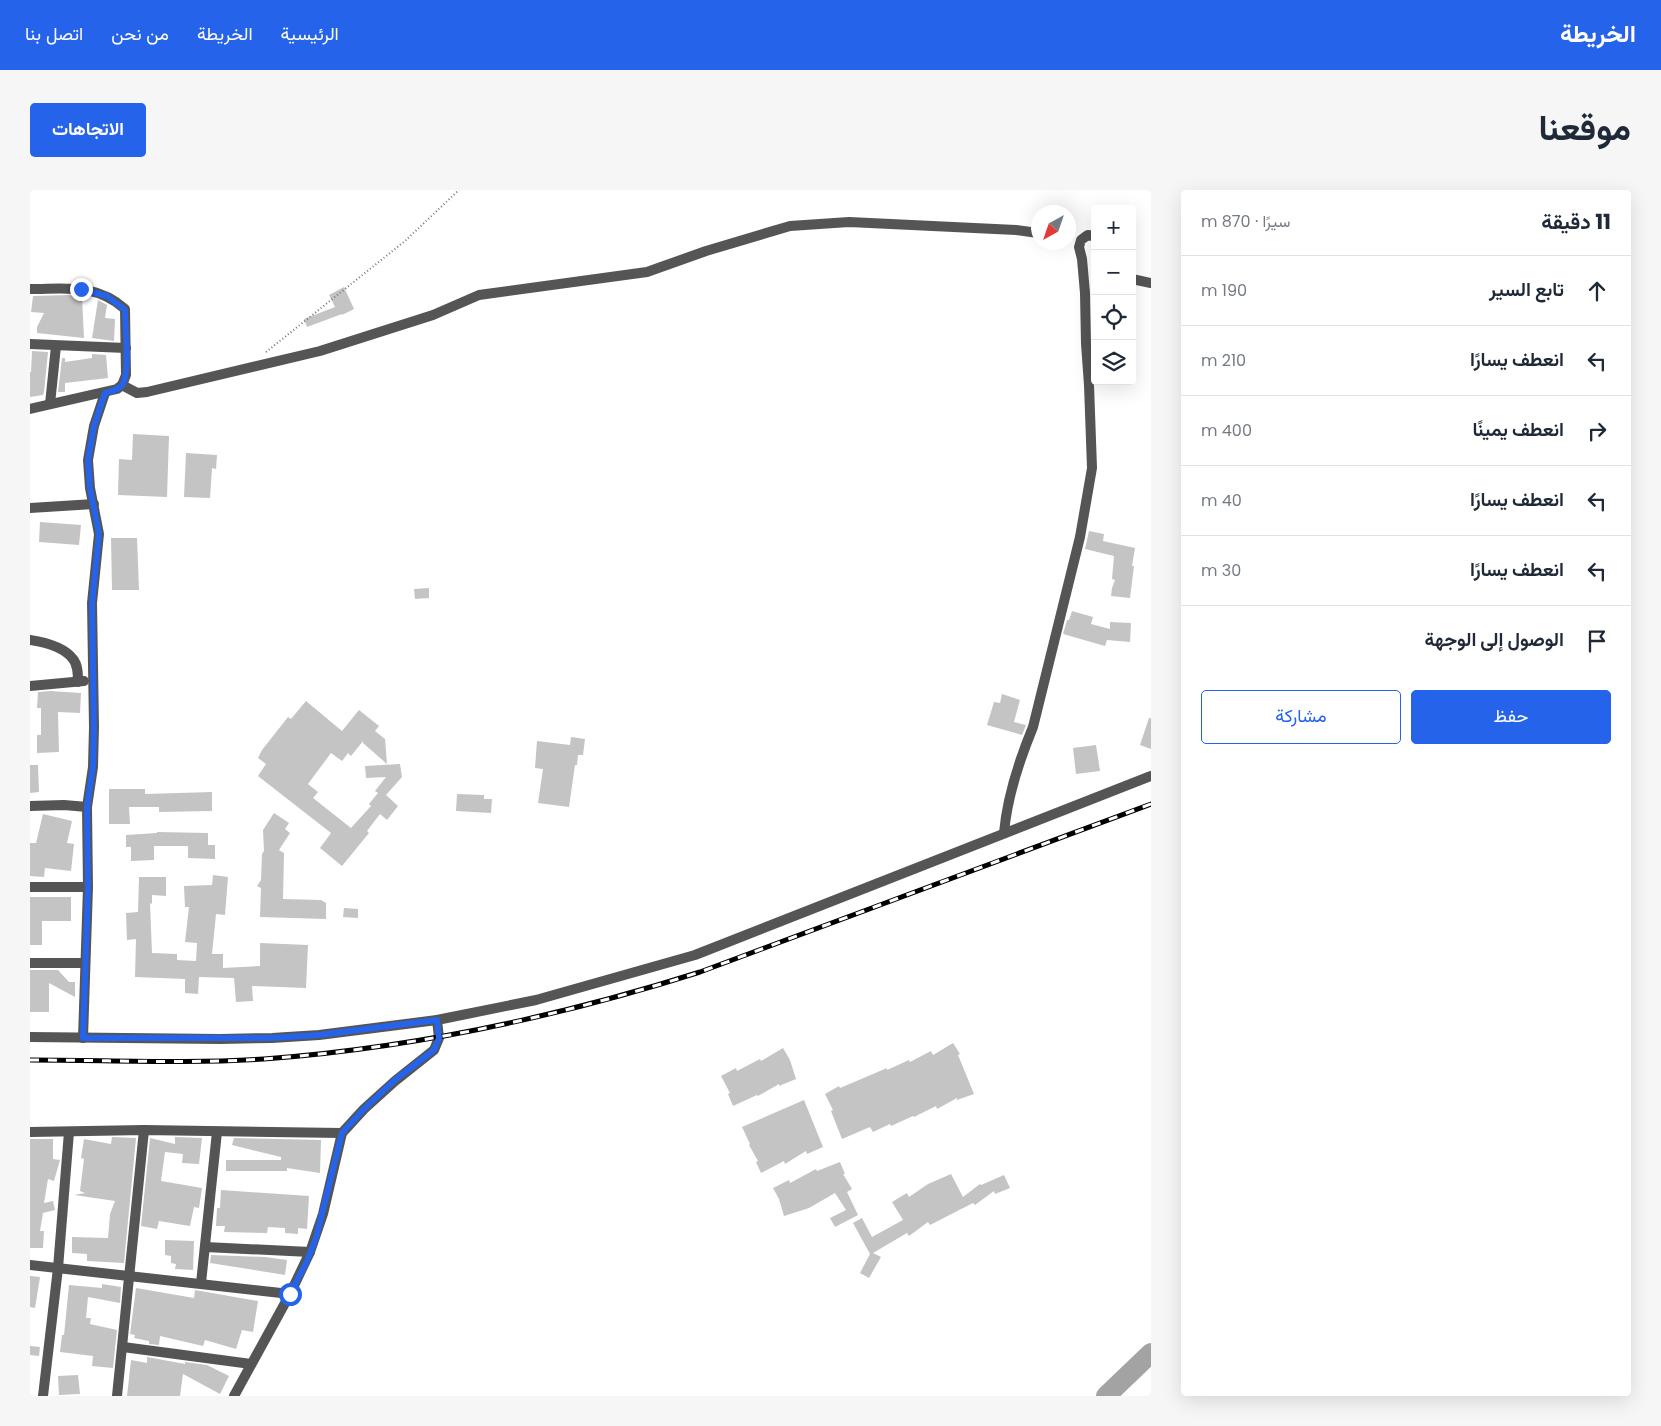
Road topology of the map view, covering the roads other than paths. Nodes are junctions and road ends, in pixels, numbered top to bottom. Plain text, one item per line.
1 (1031, 232) edge
2 (1091, 235) edge
3 (1076, 239) edge
4 (1081, 240) junction
5 (1136, 280) edge
6 (1151, 283) edge
7 (30, 289) edge
8 (30, 344) edge
9 (56, 346) junction
10 (126, 348) junction
11 (122, 385) junction
12 (105, 393) junction
13 (50, 404) junction
14 (30, 408) edge
15 (94, 504) junction
16 (30, 508) edge
17 (30, 640) edge
18 (94, 680) junction
19 (78, 682) junction
20 (30, 686) edge
21 (1151, 776) edge
22 (30, 806) edge
23 (87, 807) junction
24 (1004, 833) junction
25 (88, 887) junction
26 (30, 888) edge
27 (30, 963) edge
28 (85, 963) junction
29 (437, 1020) junction
30 (30, 1037) edge
31 (83, 1038) junction
32 (144, 1130) junction
33 (30, 1132) edge
34 (70, 1132) junction
35 (218, 1132) junction
36 (342, 1133) junction
37 (205, 1246) junction
38 (310, 1252) junction
39 (30, 1265) edge
40 (58, 1268) junction
41 (130, 1276) junction
42 (201, 1283) junction
43 (290, 1294) junction
44 (122, 1347) junction
45 (252, 1364) junction
46 (43, 1396) edge
47 (117, 1396) edge
48 (234, 1396) edge

1 - 11 street
2 - 4 street
3 - 4 street
4 - 24 street
5 - 6 street
7 - 10 street
8 - 9 street
9 - 10 street
9 - 13 street
10 - 11 street
11 - 12 street
12 - 13 street
12 - 15 street
13 - 14 street
15 - 16 street
15 - 18 street
17 - 19 street
18 - 19 street
18 - 23 street
19 - 20 street
21 - 24 street
22 - 23 street
23 - 25 street
24 - 29 street
25 - 26 street
25 - 28 street
27 - 28 street
28 - 31 street
29 - 31 street
29 - 36 street
30 - 31 street
32 - 34 street
32 - 35 street
32 - 41 street
33 - 34 street
34 - 40 street
35 - 36 street
35 - 37 street
36 - 38 street
37 - 38 street
37 - 42 street
38 - 43 street
39 - 40 street
40 - 41 street
40 - 46 street
41 - 42 street
41 - 44 street
42 - 43 street
43 - 45 street
44 - 45 street
44 - 47 street
45 - 48 street

